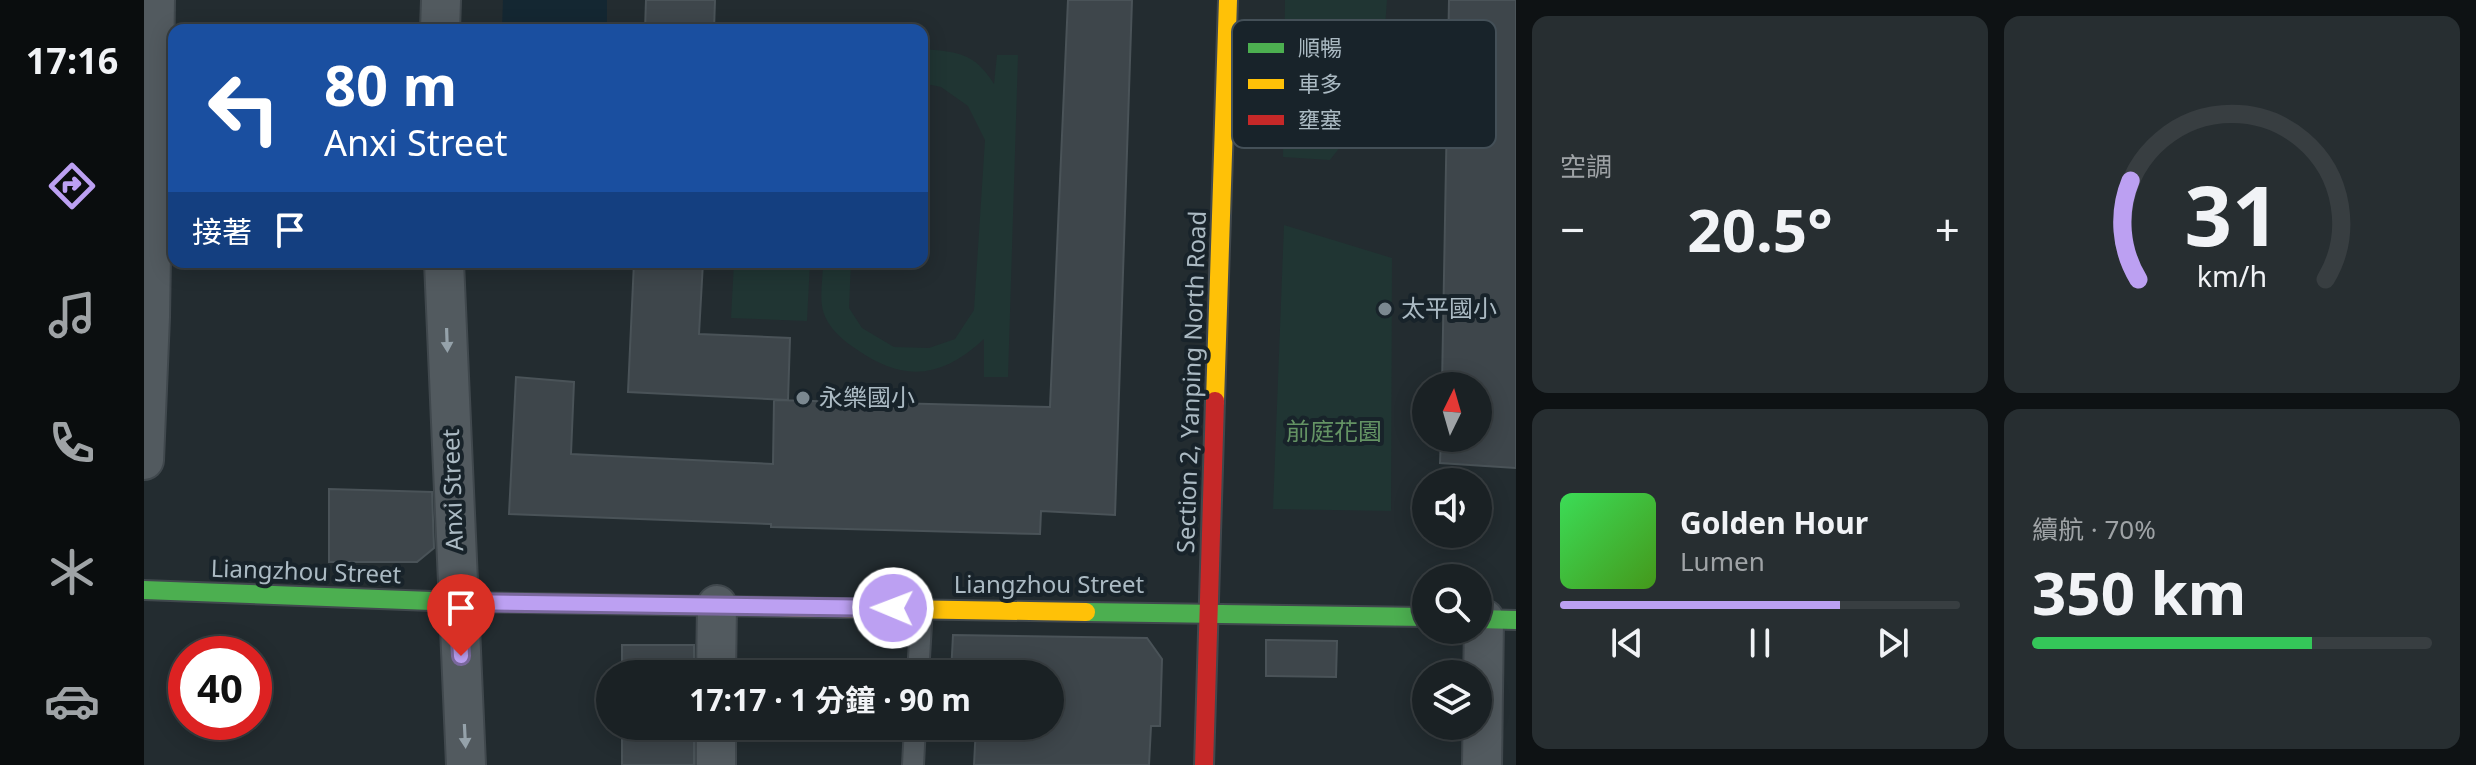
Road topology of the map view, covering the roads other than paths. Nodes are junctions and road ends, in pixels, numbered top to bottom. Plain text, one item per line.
1 (155, 0) edge
2 (441, 0) edge
3 (1228, 0) edge
4 (440, 24) edge
5 (444, 268) edge
6 (147, 317) edge
7 (144, 460) edge
8 (144, 590) edge
9 (458, 602) junction
10 (717, 605) junction
11 (922, 608) junction
12 (1209, 611) junction
13 (1412, 617) edge
14 (1493, 619) edge
15 (716, 660) edge
16 (919, 660) edge
17 (716, 740) edge
18 (914, 740) edge
19 (466, 765) edge
20 (716, 765) edge
21 (913, 765) edge
22 (1204, 765) edge
23 (1482, 765) edge

1 - 6 street
2 - 4 street
3 - 12 street, Section 2, Yanping North Road
5 -> 9 street, Anxi Street
6 - 7 street
8 - 9 street, Liangzhou Street
9 - 10 street, Liangzhou Street
9 -> 19 street, Anxi Street
10 - 11 street, Liangzhou Street
10 - 15 street
11 - 12 street, Liangzhou Street
11 - 16 lane
12 - 13 street, Liangzhou Street
12 - 22 street, Section 2, Yanping North Road
14 - 23 street
17 - 20 street
18 - 21 lane

